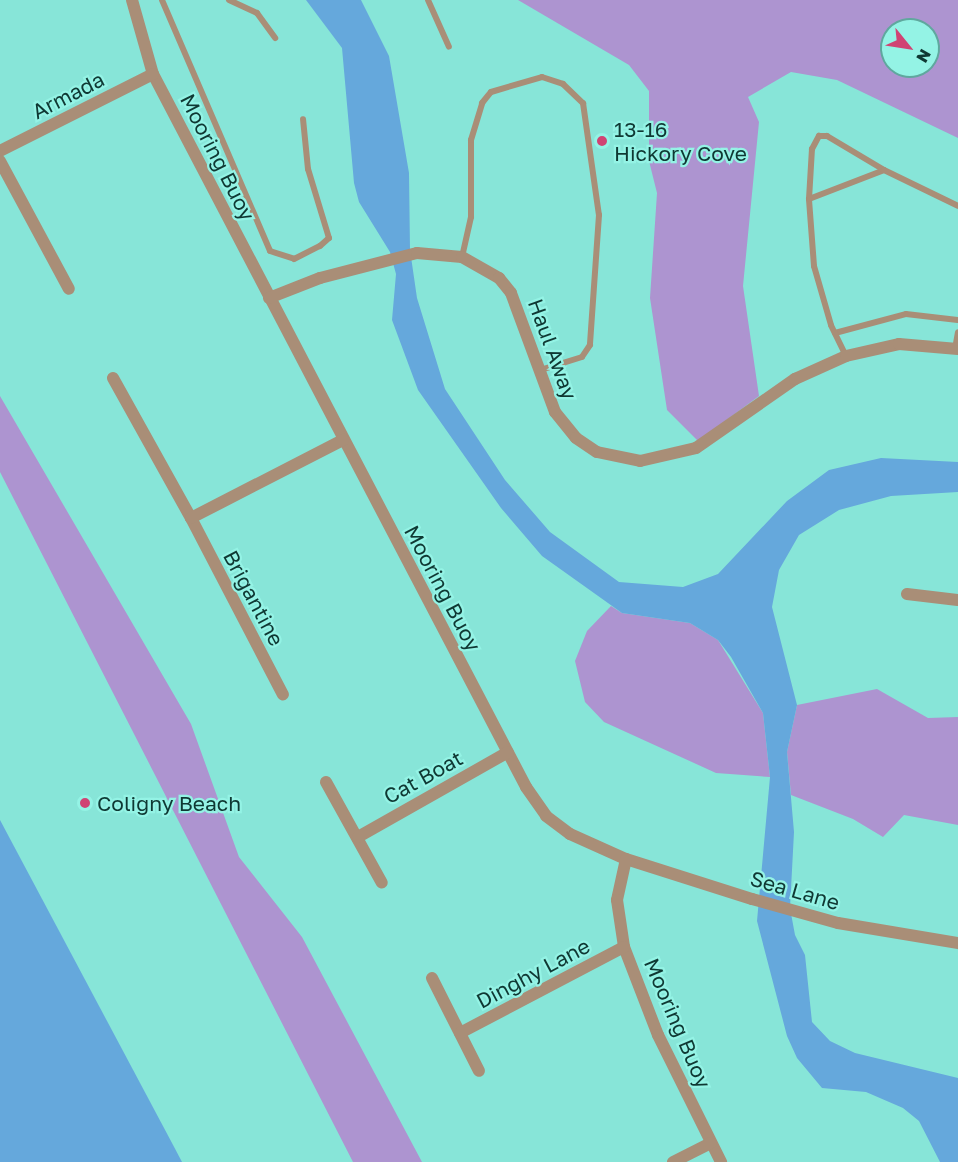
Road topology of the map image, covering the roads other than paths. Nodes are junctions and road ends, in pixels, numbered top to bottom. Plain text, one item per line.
1 (132, 0) edge
2 (162, 0) edge
3 (229, 0) edge
4 (428, 0) edge
5 (275, 38) dead end
6 (449, 47) dead end
7 (153, 74) junction
8 (303, 119) dead end
9 (0, 151) edge
10 (0, 161) edge
11 (884, 170) junction
12 (809, 199) junction
13 (958, 206) edge
14 (462, 256) junction
15 (69, 289) dead end
16 (269, 298) junction
17 (958, 320) edge
18 (958, 332) edge
19 (835, 333) junction
20 (956, 349) edge
21 (846, 356) junction
22 (538, 370) junction
23 (113, 378) dead end
24 (343, 440) junction
25 (191, 518) junction
26 (907, 594) dead end
27 (958, 600) edge
28 (283, 696) dead end
29 (508, 752) junction
30 (326, 782) dead end
31 (358, 837) junction
32 (626, 859) junction
33 (382, 883) dead end
34 (958, 943) edge
35 (624, 947) junction
36 (432, 978) dead end
37 (460, 1033) junction
38 (479, 1071) dead end
39 (711, 1143) junction
40 (673, 1162) edge
41 (721, 1162) edge

1 - 7 street, Mooring Buoy
2 - 8 lane
3 - 5 lane
4 - 6 lane
7 - 9 street, Armada
7 - 16 street, Mooring Buoy
10 - 15 street
11 - 12 lane
11 - 12 lane
11 - 13 lane
12 - 19 lane
14 - 16 street, Haul Away
14 - 22 street, Haul Away
14 - 22 lane
16 - 24 street, Mooring Buoy
17 - 19 lane
18 - 20 lane
19 - 21 lane
20 - 21 street, Haul Away
21 - 22 street, Haul Away
23 - 25 street, Brigantine
24 - 25 street
24 - 29 street, Mooring Buoy
25 - 28 street, Brigantine
26 - 27 street
29 - 31 street, Cat Boat
29 - 32 street, Mooring Buoy
30 - 31 street
31 - 33 street
32 - 34 street, Sea Lane
32 - 35 street, Mooring Buoy
35 - 37 street, Dinghy Lane
35 - 39 street, Mooring Buoy
36 - 37 street, Dinghy Lane
37 - 38 street, Dinghy Lane
39 - 40 street
39 - 41 street, Mooring Buoy

